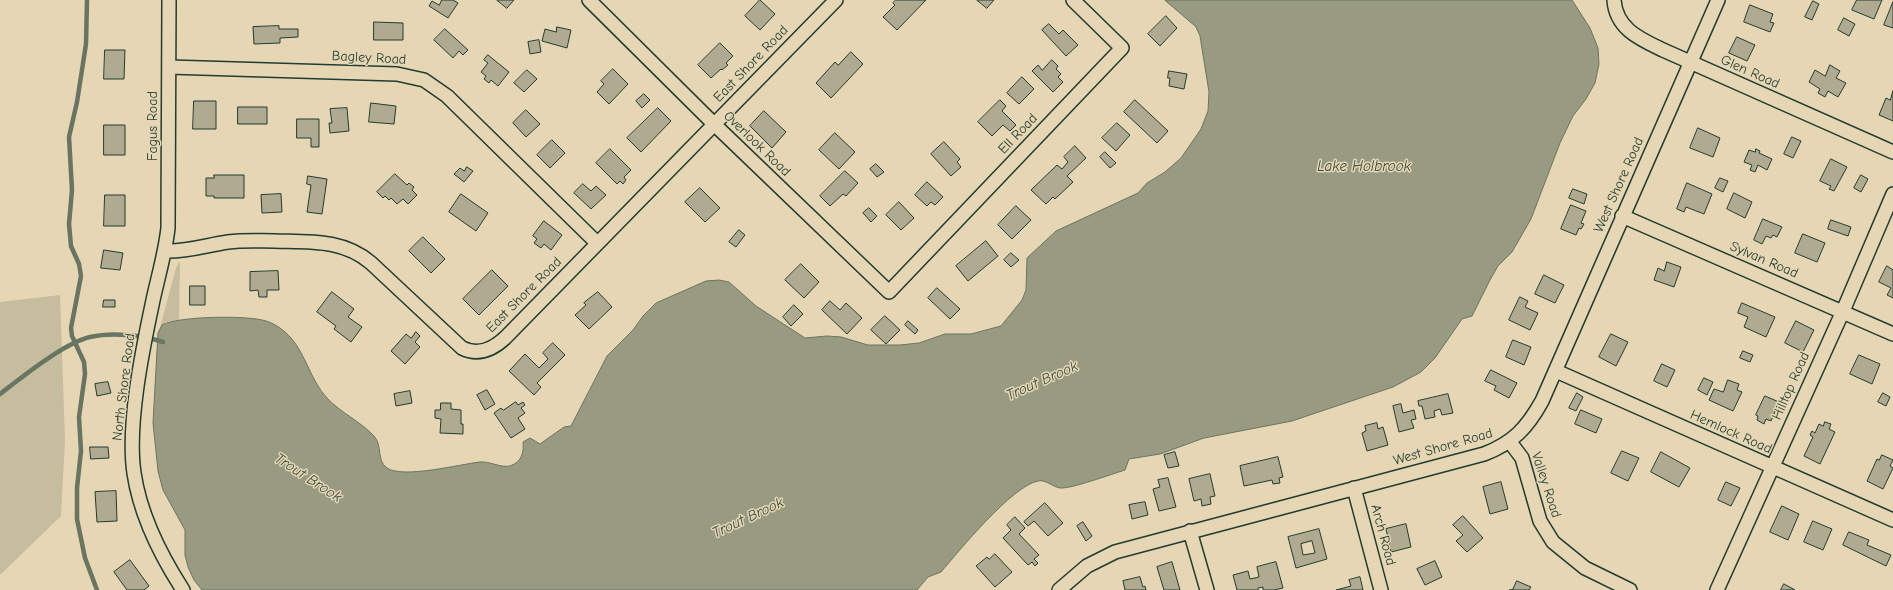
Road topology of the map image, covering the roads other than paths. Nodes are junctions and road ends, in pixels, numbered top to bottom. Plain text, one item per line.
1 (169, 0) edge
2 (589, 0) edge
3 (1073, 0) edge
4 (1614, 0) edge
5 (1718, 0) edge
6 (833, 1) edge
7 (1690, 62) junction
8 (169, 67) junction
9 (715, 125) junction
10 (1893, 152) edge
11 (1893, 194) edge
12 (1622, 216) junction
13 (597, 243) junction
14 (165, 251) junction
15 (889, 292) joint
16 (1843, 311) junction
17 (1893, 334) edge
18 (1556, 371) junction
19 (1510, 442) junction
20 (1771, 468) junction
21 (1354, 488) junction
22 (1893, 520) edge
23 (1190, 531) junction
24 (183, 590) edge
25 (1059, 590) edge
26 (1207, 590) edge
27 (1381, 590) edge
28 (1630, 590) edge
29 (1717, 590) edge

1 - 8 street, Fagus Road
2 - 9 street, Overlook Road
3 - 15 street, Ell Road
4 - 7 street, Glen Road
5 - 7 street, West Shore Road
6 - 9 street, East Shore Road
7 - 10 street, Glen Road
7 - 12 street, West Shore Road
8 - 13 street, Bagley Road
8 - 14 street, Fagus Road
9 - 13 street, East Shore Road
9 - 15 street, Overlook Road
11 - 16 street, Hilltop Road
12 - 16 street, Sylvan Road
12 - 18 street, West Shore Road
13 - 14 street, East Shore Road
14 - 24 street, North Shore Road
16 - 17 street, Sylvan Road
16 - 20 street, Hilltop Road
18 - 19 street, West Shore Road
18 - 20 street, Hemlock Road
19 - 21 street, West Shore Road
19 - 28 street, Valley Road
20 - 22 street, Hemlock Road
20 - 29 street, Hilltop Road
21 - 23 street, West Shore Road
21 - 27 street, Arch Road
23 - 25 street, West Shore Road
23 - 26 street

